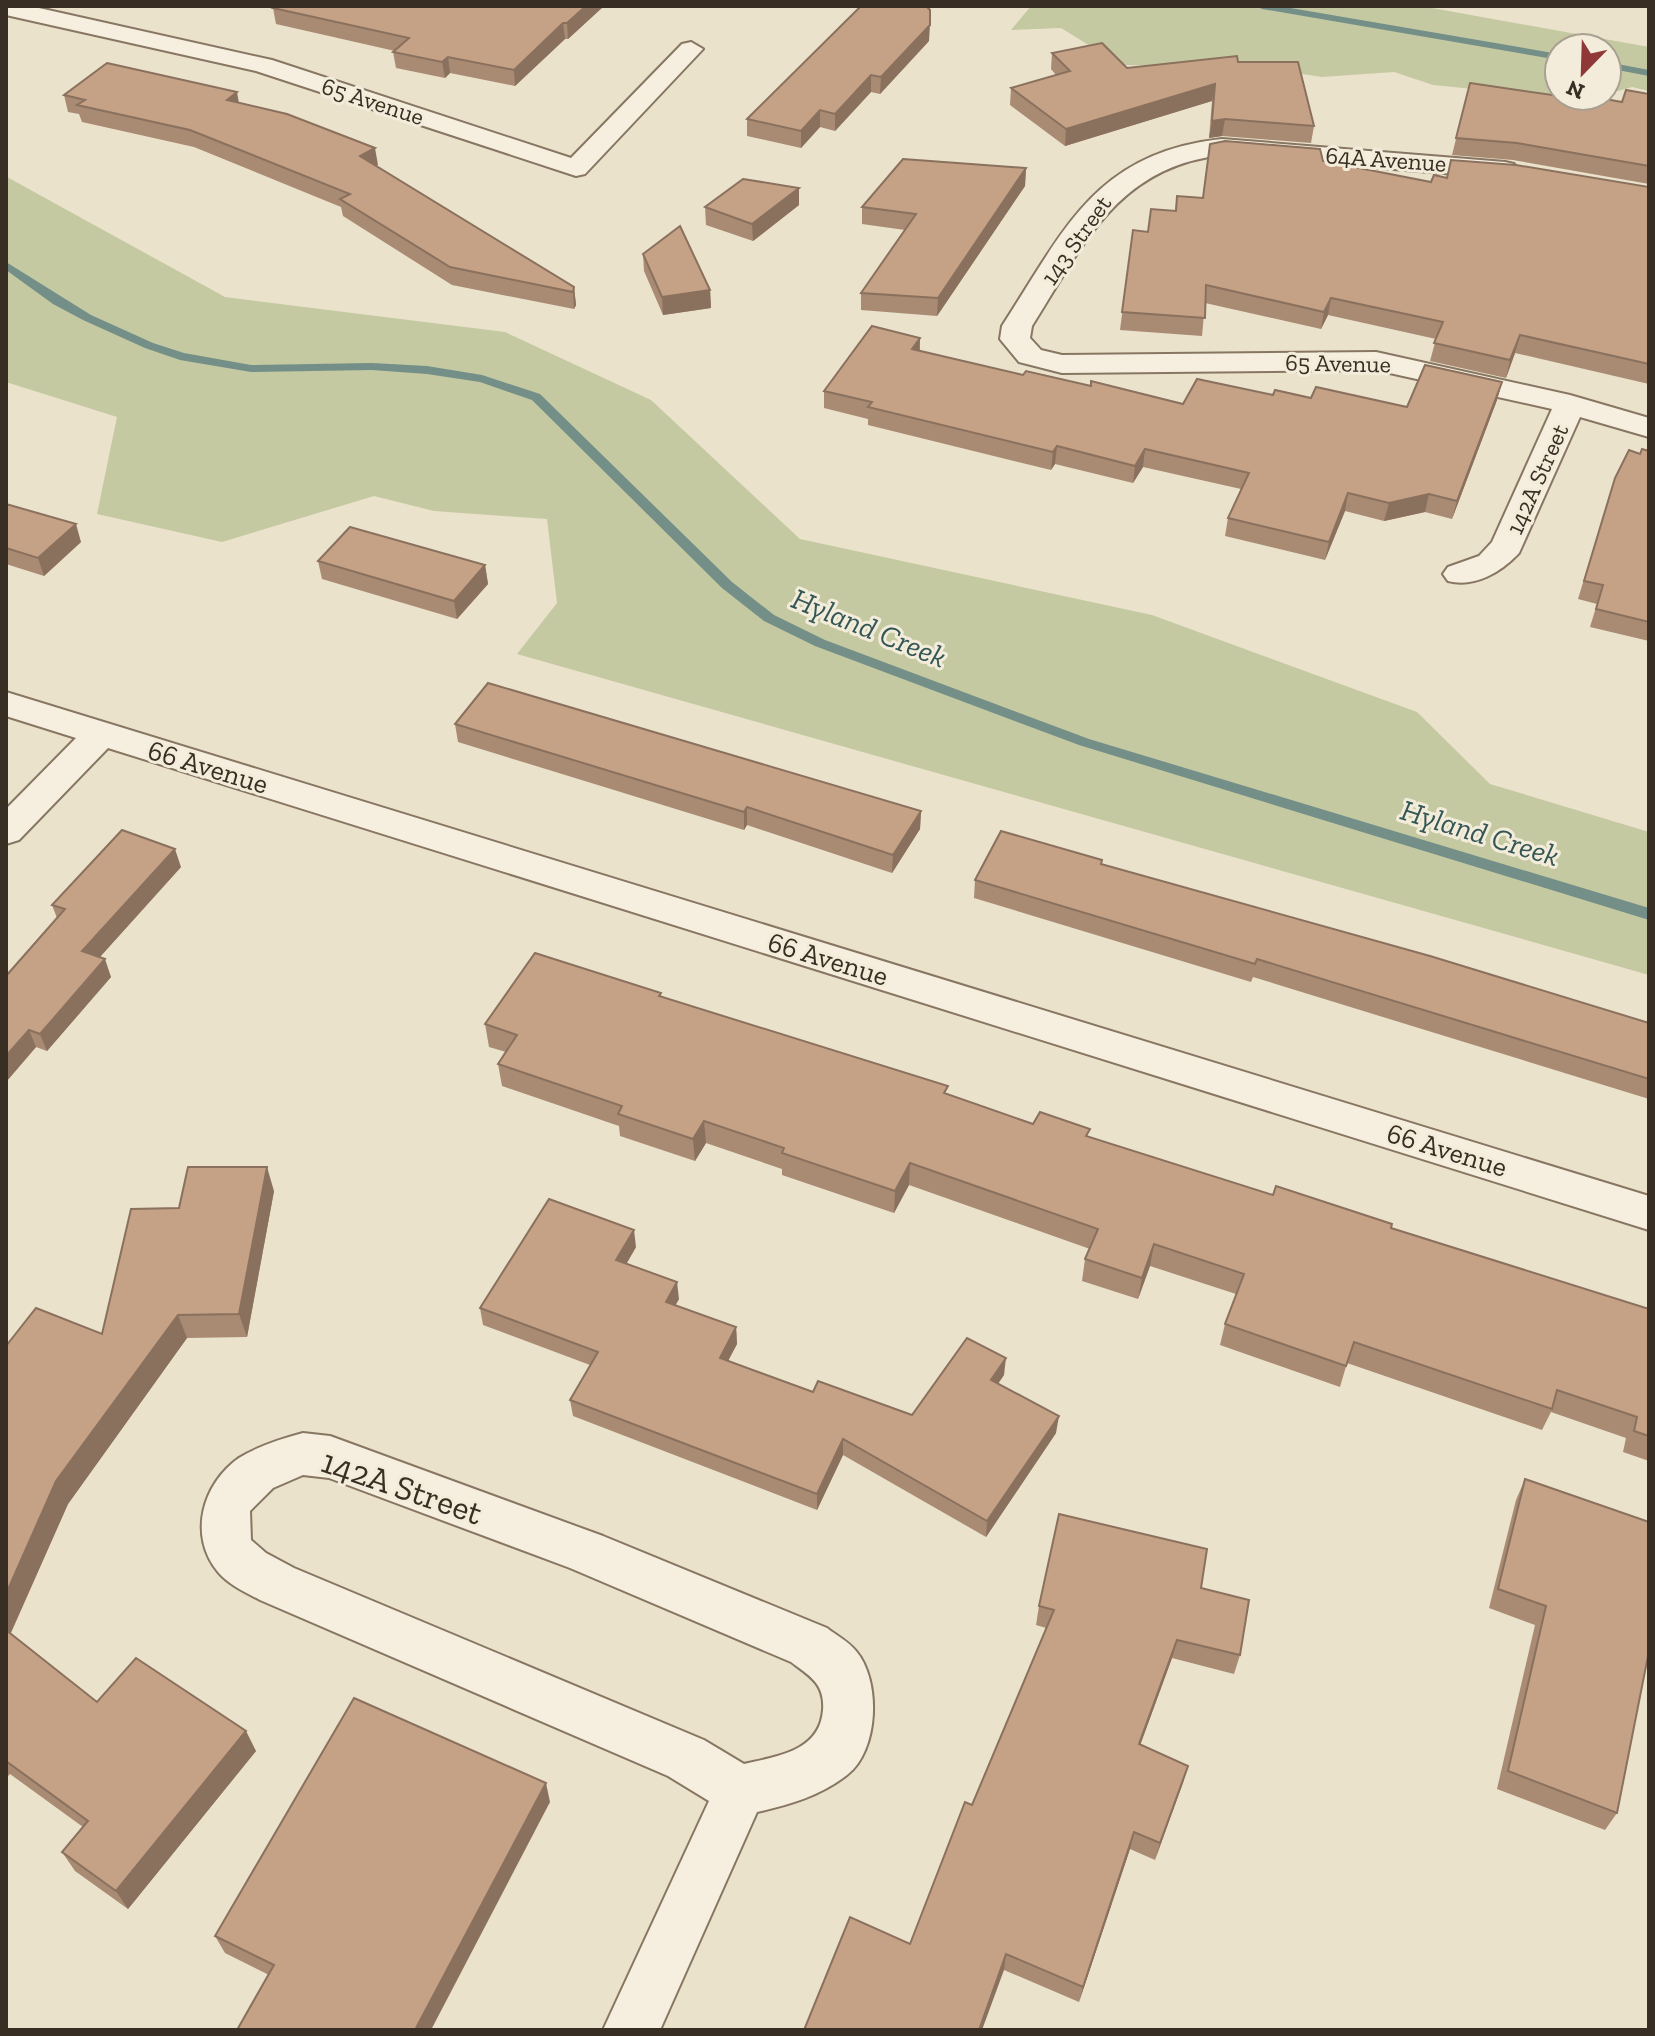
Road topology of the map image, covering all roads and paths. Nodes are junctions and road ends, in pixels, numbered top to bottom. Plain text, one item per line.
1 (6, 8) edge
2 (691, 49) dead end
3 (1169, 156) joint
4 (1534, 174) edge
5 (1022, 349) joint
6 (1570, 404) junction
7 (1649, 428) edge
8 (1460, 574) dead end
9 (6, 704) edge
10 (101, 734) junction
11 (6, 831) edge
12 (1649, 1213) edge
13 (740, 1791) junction
14 (631, 2030) edge

1 - 2 street, 65 Avenue
3 - 4 street, 64A Avenue
3 - 5 street, 143 Street
5 - 6 street, 65 Avenue
6 - 7 street, 65 Avenue
6 - 8 street, 142A Street
9 - 10 street, 66 Avenue
10 - 11 street
10 - 12 street, 66 Avenue
13 - 13 street, 142A Street
13 - 14 street

